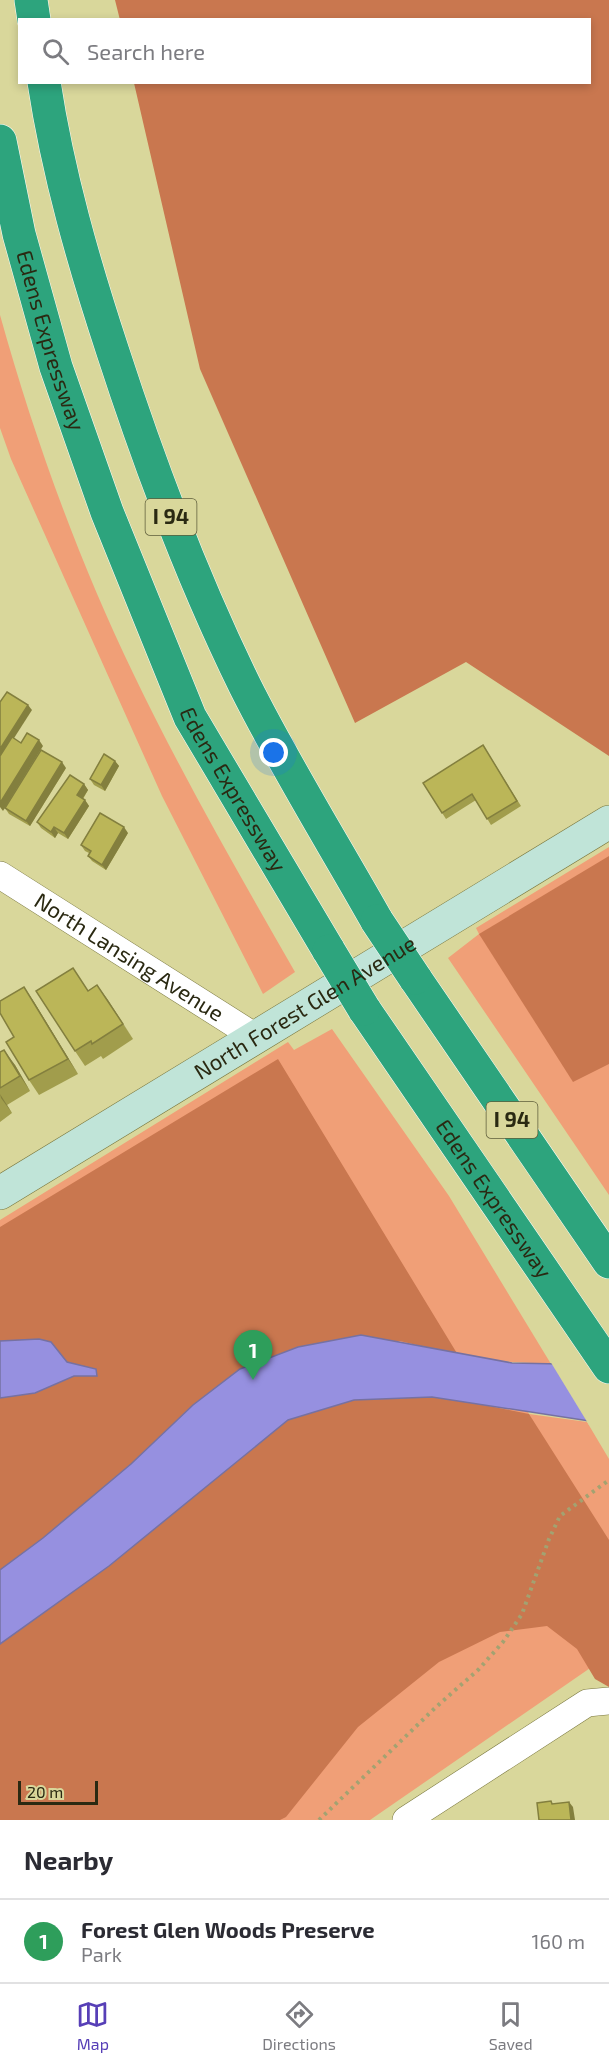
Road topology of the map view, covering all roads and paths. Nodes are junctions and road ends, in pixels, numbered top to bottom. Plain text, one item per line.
1 (31, 0) edge
2 (34, 18) edge
3 (44, 84) edge
4 (0, 141) edge
5 (609, 822) edge
6 (0, 875) edge
7 (257, 1038) junction
8 (0, 1193) edge
9 (609, 1262) edge
10 (609, 1367) edge
11 (609, 1480) edge
12 (609, 1701) edge
13 (319, 1820) edge
14 (406, 1820) edge

1 - 2 highway
3 - 9 highway, I 94, bridge
4 - 10 highway, Edens Expressway / I 94, bridge
5 - 7 street, North Forest Glen Avenue
6 - 7 street, North Lansing Avenue
7 - 8 street, North Forest Glen Avenue
11 - 13 path
12 - 14 street

